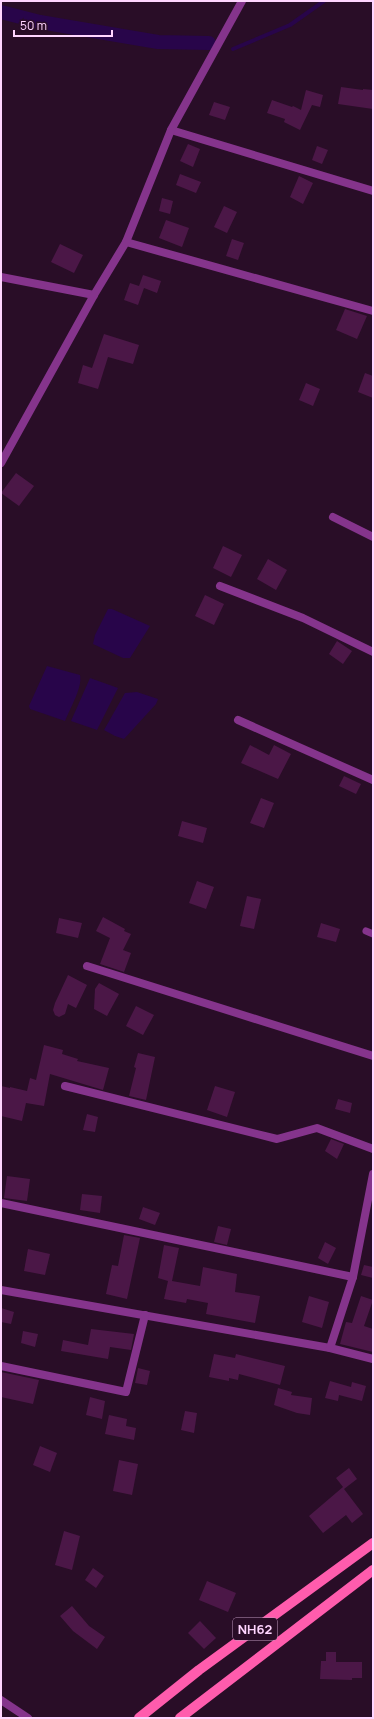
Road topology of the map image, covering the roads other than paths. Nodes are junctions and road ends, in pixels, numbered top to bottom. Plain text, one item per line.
1 (242, 1) edge
2 (171, 130) junction
3 (373, 191) edge
4 (126, 242) junction
5 (1, 277) edge
6 (94, 295) junction
7 (373, 311) edge
8 (1, 463) edge
9 (333, 517) dead end
10 (373, 537) edge
11 (220, 586) dead end
12 (373, 652) edge
13 (238, 720) dead end
14 (373, 780) edge
15 (87, 966) dead end
16 (373, 1056) edge
17 (65, 1086) dead end
18 (373, 1149) edge
19 (373, 1174) edge
20 (1, 1203) edge
21 (353, 1277) junction
22 (1, 1290) edge
23 (145, 1315) junction
24 (330, 1348) junction
25 (373, 1359) edge
26 (1, 1366) edge
27 (373, 1543) edge
28 (373, 1570) edge
29 (1, 1700) edge
30 (28, 1718) edge
31 (139, 1718) edge
32 (180, 1718) edge

1 - 2 street
2 - 3 street
2 - 4 street
4 - 6 street
4 - 7 street
5 - 6 street
6 - 8 street
9 - 10 street
11 - 12 street
13 - 14 street
15 - 16 street
17 - 18 street
19 - 21 street
20 - 21 street
21 - 24 street
22 - 23 street
23 - 24 street
23 - 26 street
24 - 25 street
27 - 31 main road, NH62
28 - 32 main road, NH62
29 - 30 street

